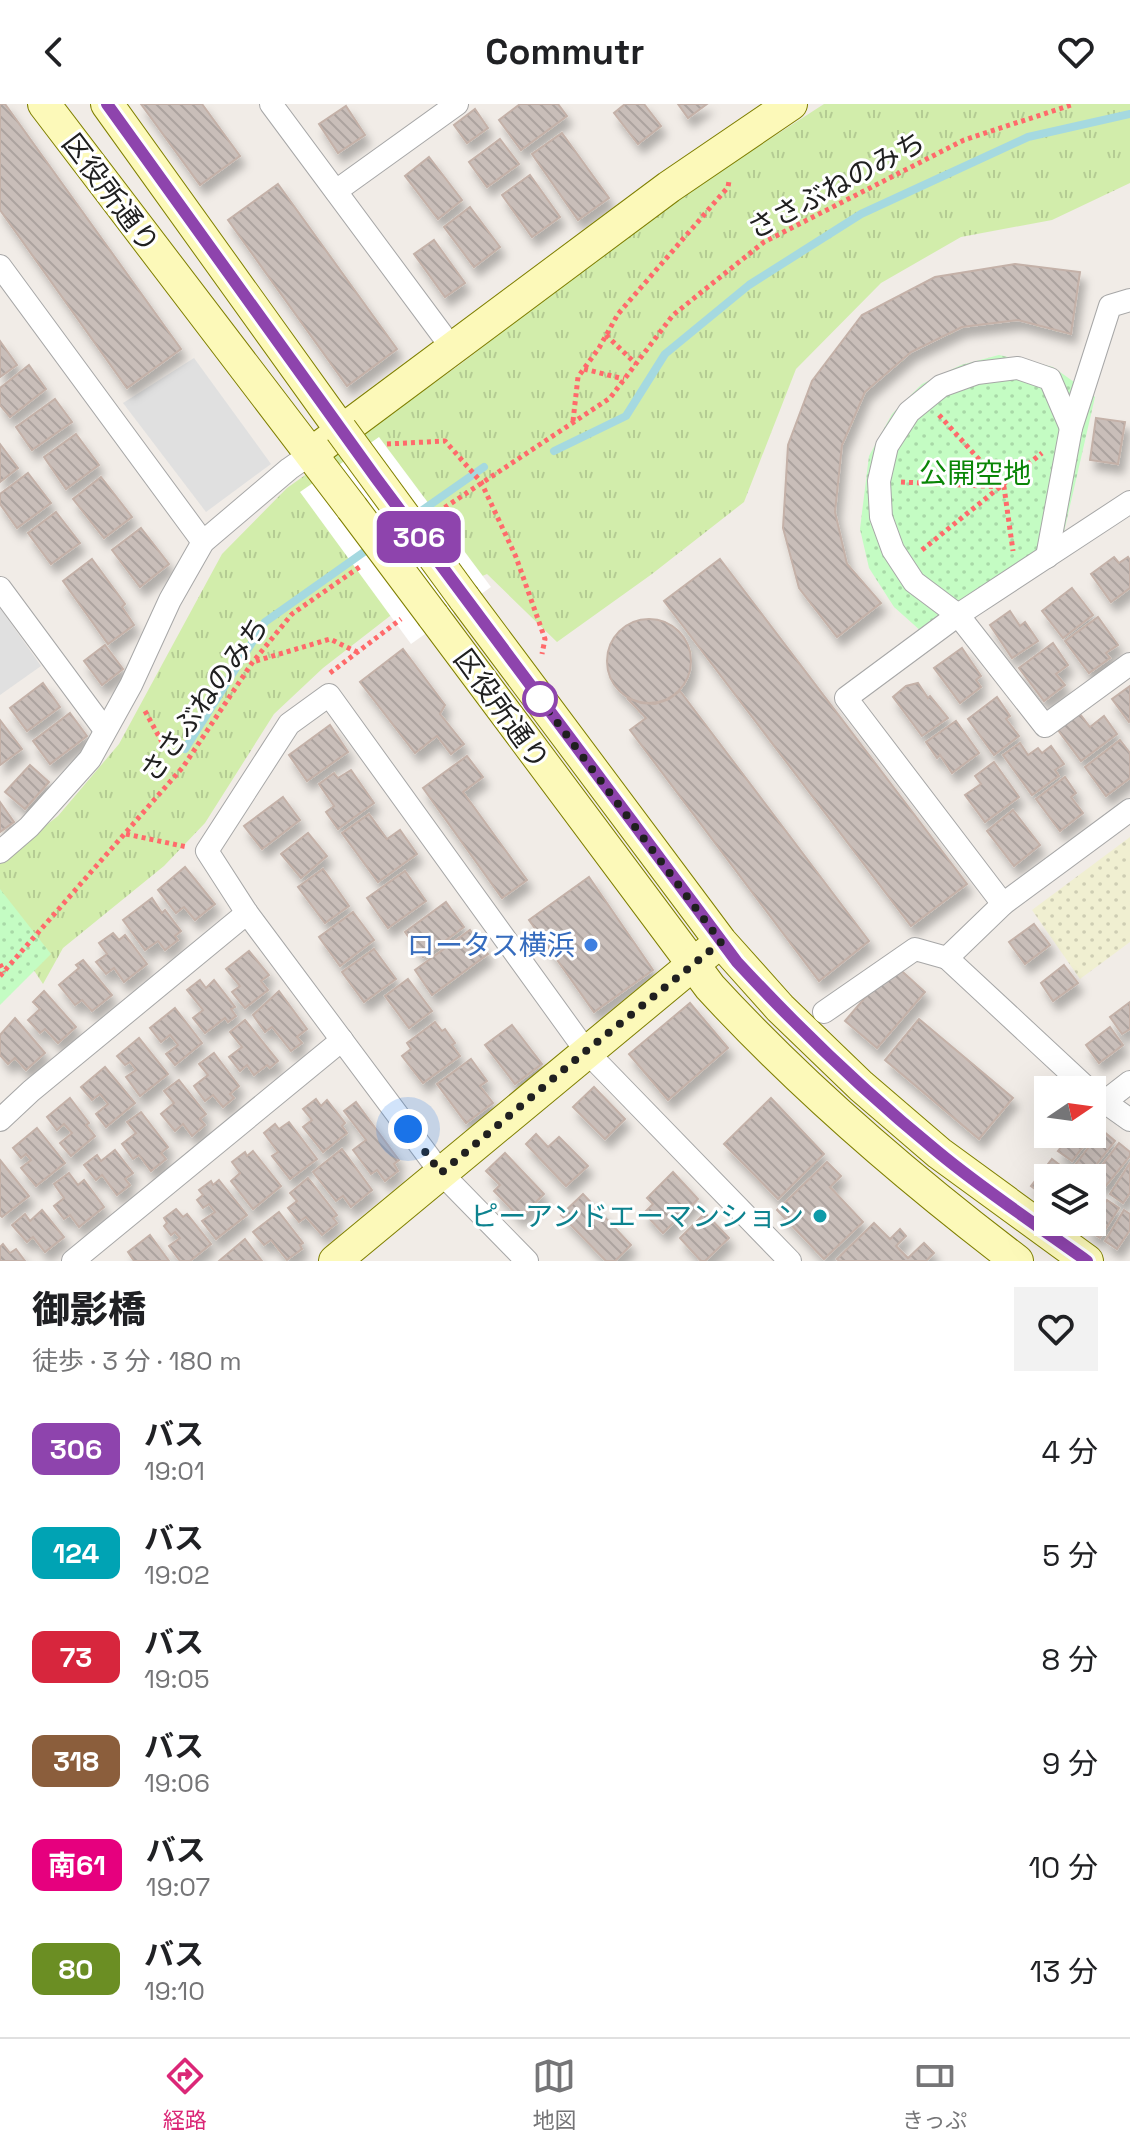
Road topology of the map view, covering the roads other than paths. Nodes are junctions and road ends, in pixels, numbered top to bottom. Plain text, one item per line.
1 (44, 104) edge
2 (107, 104) edge
3 (271, 104) edge
4 (457, 104) edge
5 (791, 104) edge
6 (336, 191) junction
7 (0, 266) edge
8 (1130, 300) edge
9 (452, 348) junction
10 (299, 373) junction
11 (1071, 428) junction
12 (341, 430) junction
13 (312, 453) junction
14 (1130, 502) edge
15 (352, 508) junction
16 (203, 542) junction
17 (1047, 557) junction
18 (0, 588) edge
19 (958, 615) junction
20 (1130, 664) edge
21 (105, 730) junction
22 (1130, 810) edge
23 (0, 852) edge
24 (1003, 904) junction
25 (247, 913) junction
26 (721, 942) junction
27 (947, 958) junction
28 (692, 965) junction
29 (824, 1012) dead end
30 (342, 1040) junction
31 (586, 1051) junction
32 (1074, 1076) edge
33 (1130, 1082) edge
34 (1106, 1091) edge
35 (1106, 1103) edge
36 (0, 1120) edge
37 (1130, 1120) edge
38 (441, 1173) junction
39 (73, 1261) edge
40 (335, 1261) edge
41 (527, 1261) edge
42 (790, 1261) edge
43 (1017, 1261) edge
44 (1087, 1261) edge

1 - 13 street, 区役所通り
2 - 10 street, 区役所通り
3 - 6 street
4 - 6 street
5 - 9 street
6 - 9 street
7 - 16 street
8 - 11 street
9 - 12 street
10 - 12 street, 区役所通り
10 - 13 street
11 - 17 street
11 - 19 street
12 - 13 street
12 - 15 street
12 - 26 street, 区役所通り, bridge
13 - 15 street, 区役所通り
13 - 16 street
14 - 17 street
15 - 28 street, 区役所通り, bridge
16 - 21 street
17 - 19 street
18 - 21 street
19 - 20 street
19 - 24 street
21 - 23 street
22 - 24 street
24 - 27 street
25 - 30 street
25 - 31 street
25 - 36 street
26 - 28 street
26 - 44 street, 区役所通り
27 - 29 street
27 - 32 street
28 - 31 street
28 - 43 street, 区役所通り
30 - 38 street
30 - 39 street
31 - 38 street
31 - 42 street
33 - 34 street
35 - 37 street
38 - 40 street
38 - 41 street

